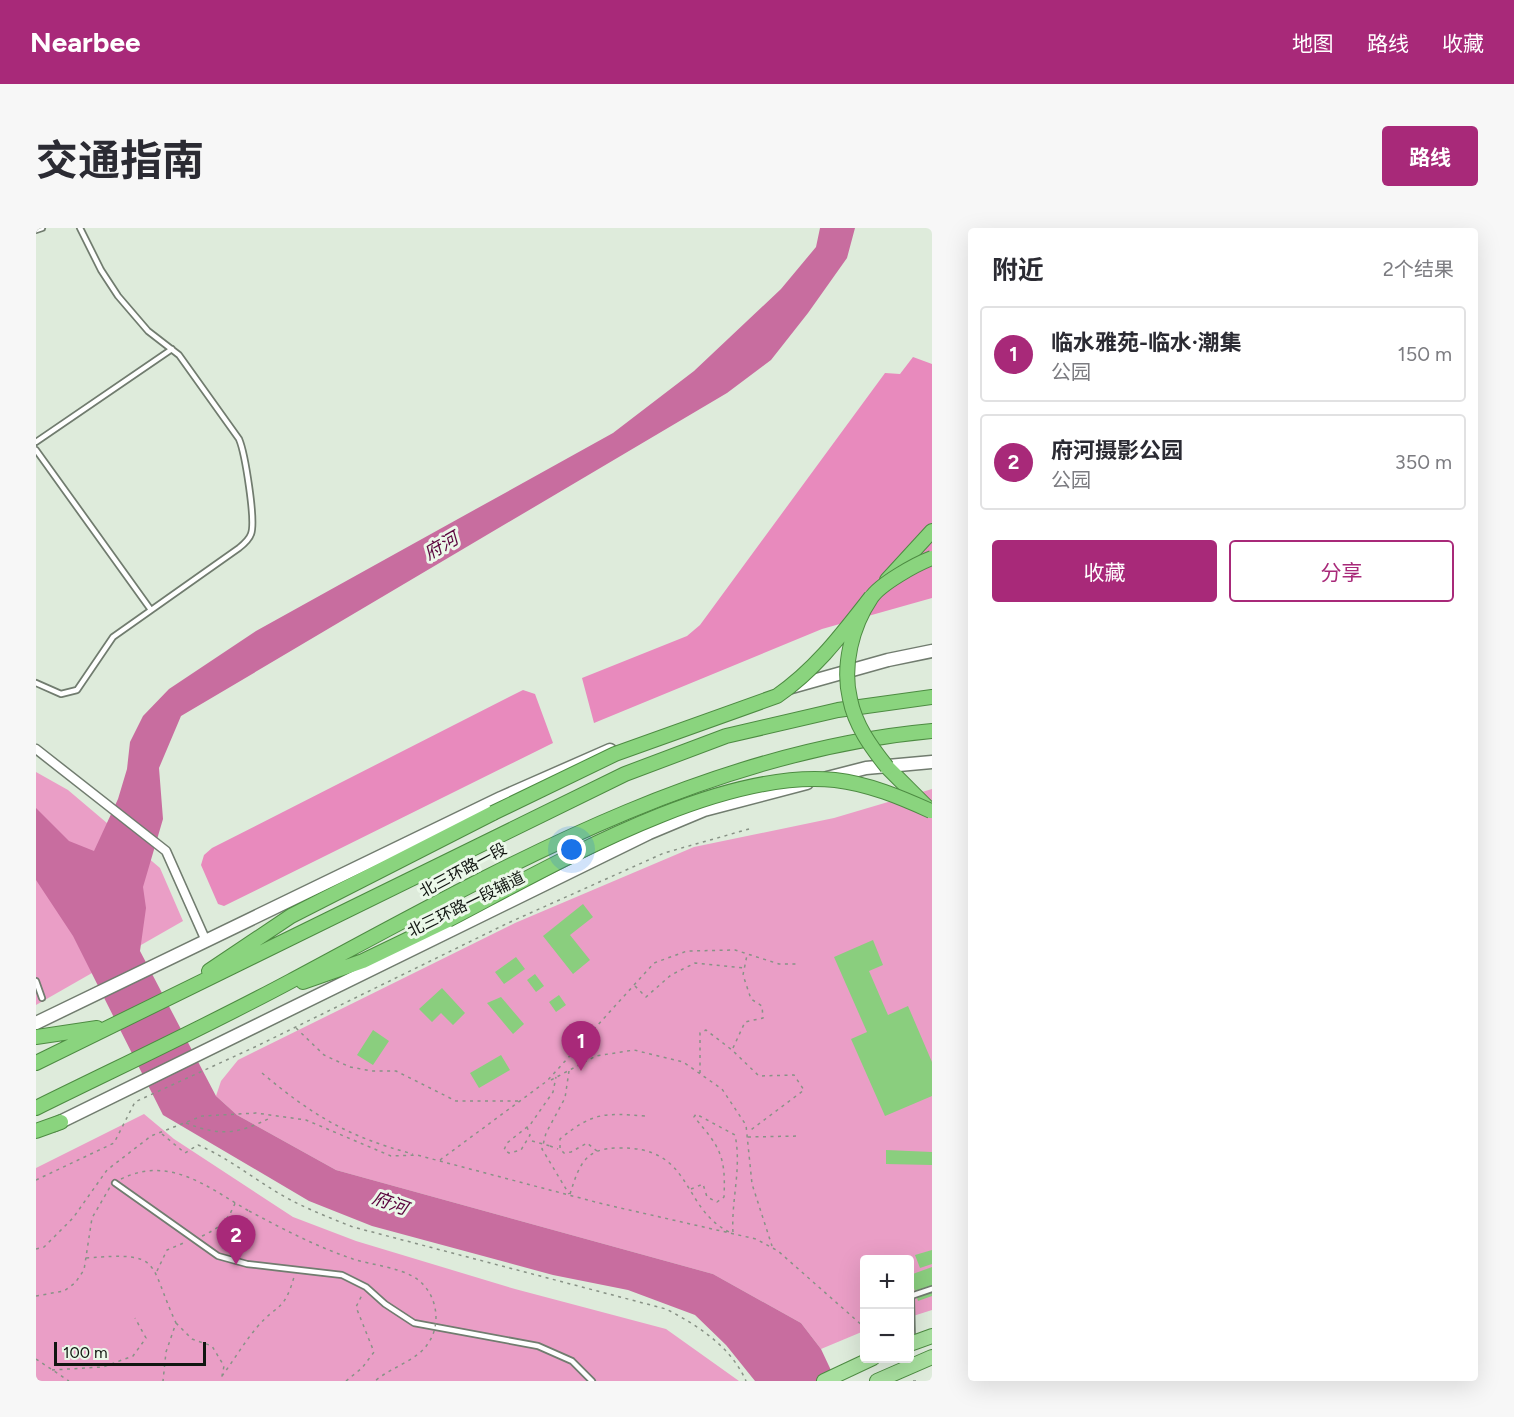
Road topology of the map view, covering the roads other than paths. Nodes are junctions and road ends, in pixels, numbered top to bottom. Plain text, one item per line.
1 (42, 228) edge
2 (80, 228) edge
3 (36, 230) edge
4 (172, 349) junction
5 (36, 442) edge
6 (36, 450) edge
7 (932, 531) edge
8 (932, 558) edge
9 (871, 597) junction
10 (151, 610) junction
11 (932, 651) edge
12 (36, 683) edge
13 (932, 697) edge
14 (932, 731) edge
15 (36, 749) edge
16 (932, 762) edge
17 (932, 812) edge
18 (207, 940) junction
19 (36, 981) edge
20 (267, 994) junction
21 (170, 998) junction
22 (42, 999) dead end
23 (36, 1023) edge
24 (111, 1026) junction
25 (36, 1037) edge
26 (36, 1063) edge
27 (36, 1108) edge
28 (61, 1122) joint
29 (36, 1133) edge
30 (115, 1183) road end
31 (932, 1289) edge
32 (911, 1309) edge
33 (932, 1336) edge
34 (914, 1343) edge
35 (932, 1357) edge
36 (862, 1363) edge
37 (592, 1381) edge
38 (824, 1381) edge
39 (877, 1381) edge

1 - 3 lane
2 - 4 lane
4 - 5 lane
4 - 10 lane
6 - 10 lane
7 - 9 highway, bridge
8 - 9 highway, bridge
9 - 17 highway, bridge
9 - 21 highway, bridge
10 - 12 lane
11 - 18 main road
13 - 21 highway, 北三环路一段
14 - 20 highway, 北三环路一段
15 - 18 street
16 - 28 main road, 北三环路一段辅道
17 - 20 highway, bridge
18 - 23 main road
19 - 22 lane
20 - 27 highway, 北三环路一段
21 - 24 highway, 北三环路一段
24 - 25 highway
24 - 26 highway, 北三环路一段
28 - 29 highway
30 - 37 lane
31 - 32 lane
33 - 34 main road
35 - 39 main road
36 - 38 main road

